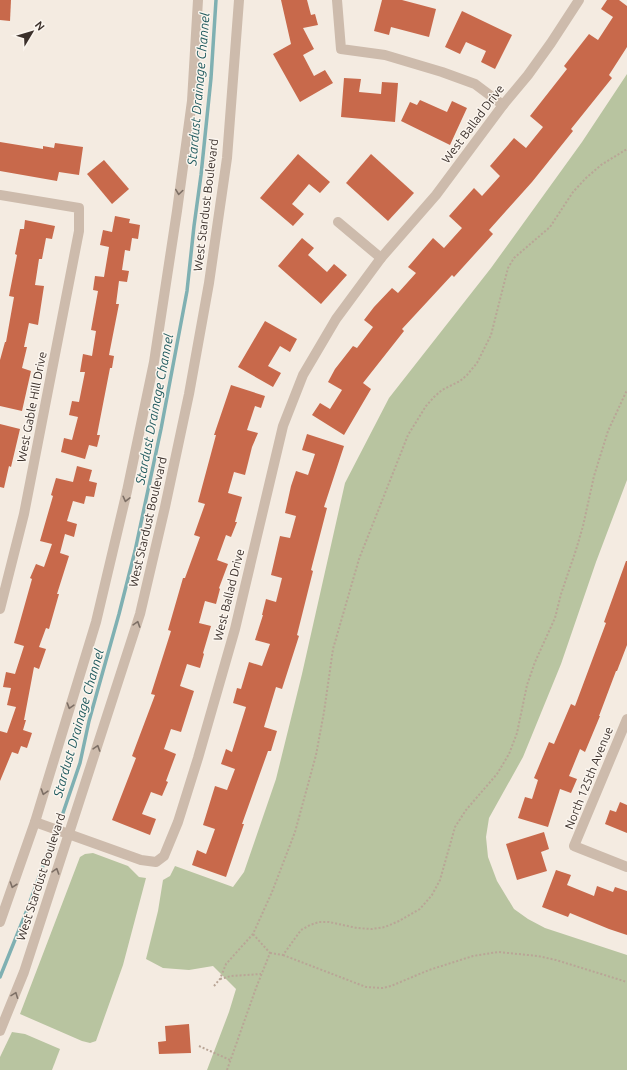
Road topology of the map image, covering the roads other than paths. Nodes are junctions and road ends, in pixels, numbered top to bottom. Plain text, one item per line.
1 (198, 0) edge
2 (239, 0) edge
3 (337, 0) edge
4 (578, 0) edge
5 (503, 105) junction
6 (0, 195) edge
7 (338, 222) dead end
8 (381, 258) junction
9 (0, 609) edge
10 (627, 719) edge
11 (35, 822) junction
12 (68, 834) junction
13 (627, 867) edge
14 (0, 922) edge
15 (0, 1031) edge

1 -> 11 street, West Stardust Boulevard
12 -> 2 street, West Stardust Boulevard
3 - 5 street
4 - 5 street, West Ballad Drive
5 - 8 street, West Ballad Drive
6 - 9 street, West Gable Hill Drive
7 - 8 street
8 - 12 street, West Ballad Drive
10 - 13 street, North 125th Avenue
11 - 12 street, West Ballad Drive
11 -> 14 street, West Stardust Boulevard
15 -> 12 street, West Stardust Boulevard

